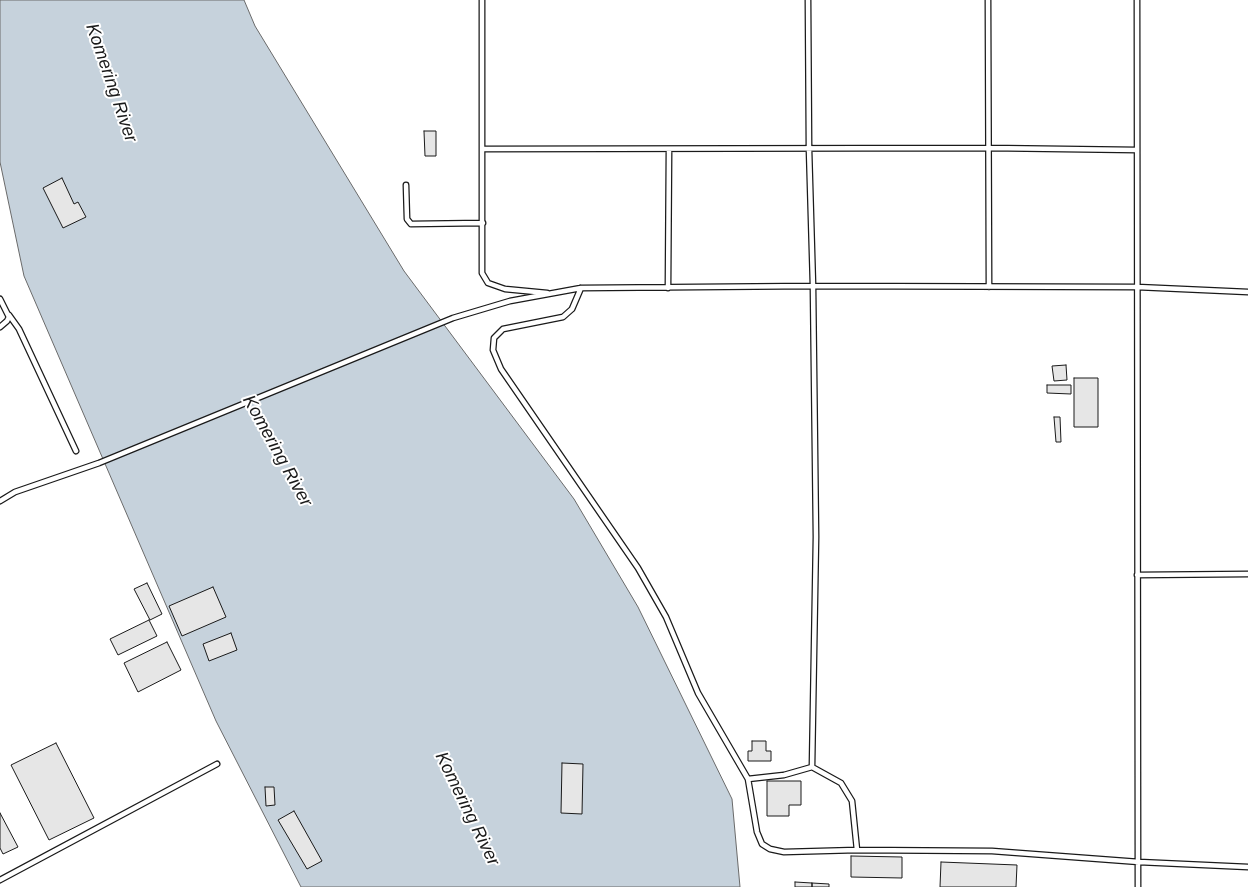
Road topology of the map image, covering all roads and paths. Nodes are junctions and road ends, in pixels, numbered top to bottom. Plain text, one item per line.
1 (482, 0) edge
2 (808, 0) edge
3 (988, 0) edge
4 (1138, 0) edge
5 (808, 148) junction
6 (989, 148) junction
7 (483, 149) junction
8 (668, 149) junction
9 (1138, 150) junction
10 (406, 185) dead end
11 (483, 223) junction
12 (813, 286) junction
13 (989, 287) junction
14 (1138, 287) junction
15 (581, 288) junction
16 (668, 288) junction
17 (1248, 292) edge
18 (553, 293) junction
19 (0, 299) edge
20 (8, 315) junction
21 (0, 327) edge
22 (76, 451) dead end
23 (0, 501) edge
24 (1248, 574) edge
25 (1138, 575) junction
26 (217, 764) dead end
27 (812, 767) junction
28 (748, 779) junction
29 (857, 850) junction
30 (1138, 862) junction
31 (1248, 867) edge
32 (0, 880) edge
33 (1138, 887) edge

1 - 7 lane
2 - 5 lane
3 - 6 lane
4 - 9 lane
5 - 6 lane
5 - 8 lane
5 - 12 lane
6 - 9 lane
6 - 13 lane
7 - 8 lane
7 - 11 lane
8 - 16 lane
9 - 14 lane
10 - 11 lane
11 - 18 lane
12 - 13 lane
12 - 16 lane
12 - 27 lane
13 - 14 lane
14 - 17 lane
14 - 25 lane
15 - 16 lane
15 - 18 lane
15 - 28 lane
18 - 23 lane
19 - 20 lane
20 - 21 lane
20 - 22 lane
24 - 25 lane
25 - 30 lane
26 - 32 lane
27 - 28 lane
27 - 29 lane
28 - 29 lane
29 - 30 lane
30 - 31 lane
30 - 33 lane

